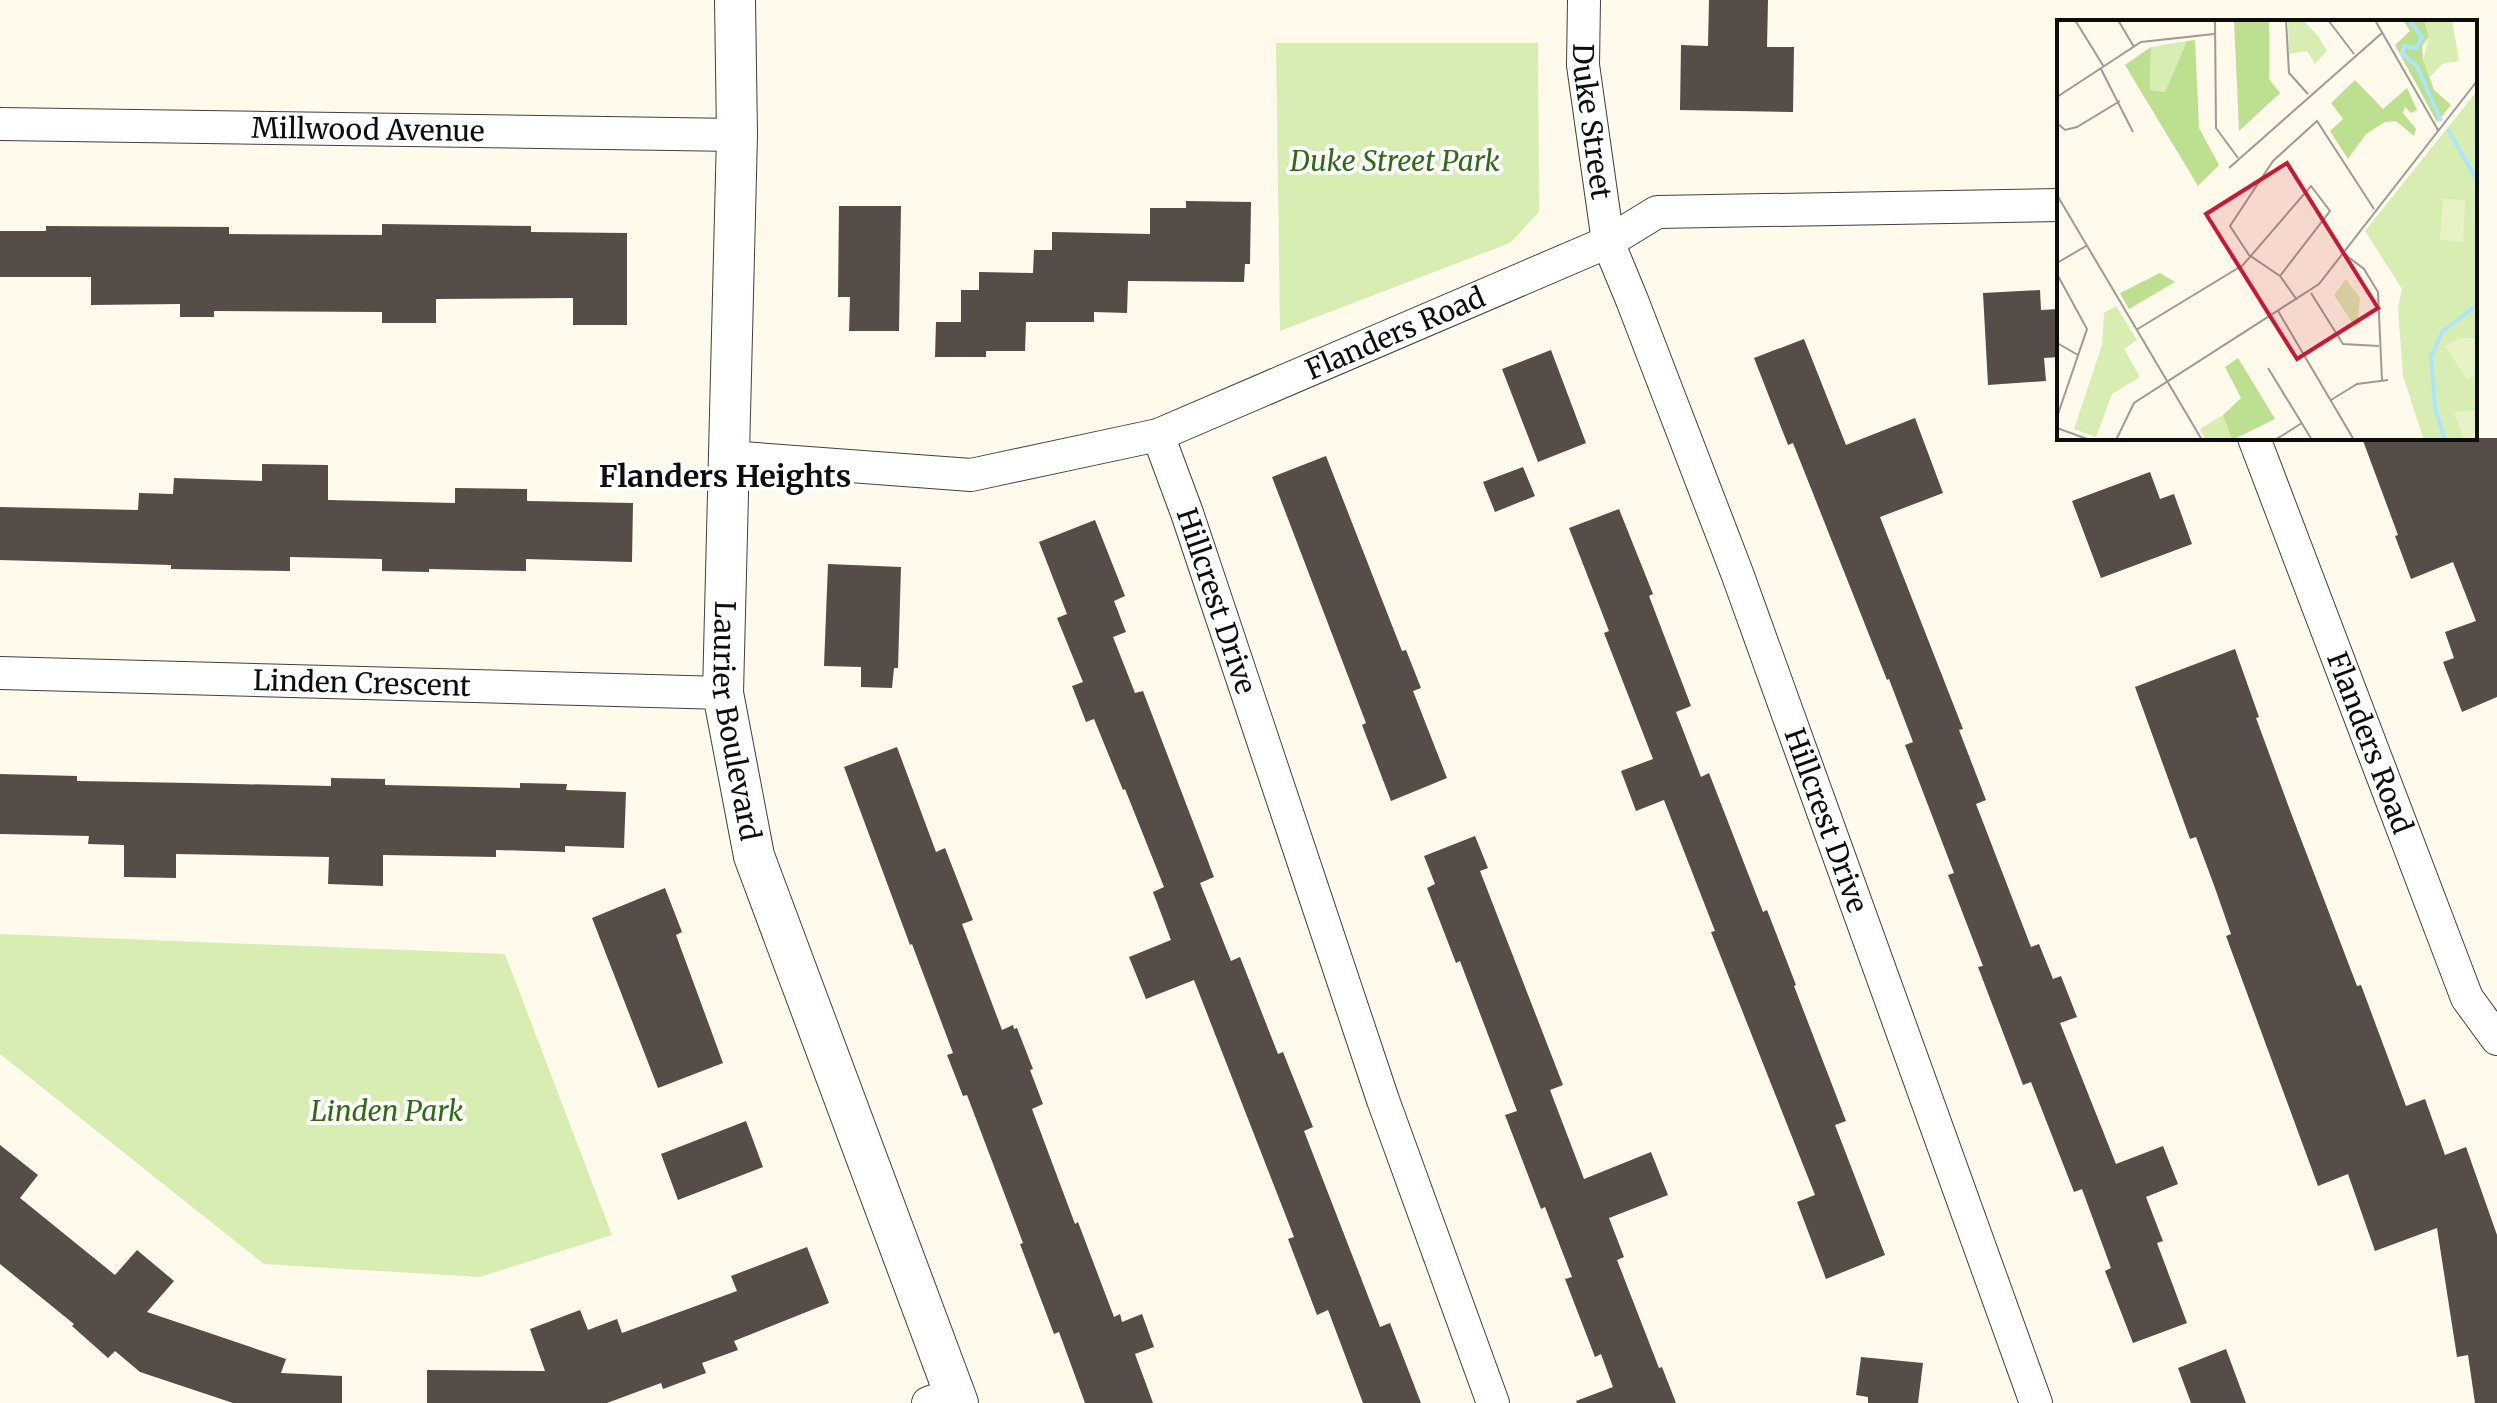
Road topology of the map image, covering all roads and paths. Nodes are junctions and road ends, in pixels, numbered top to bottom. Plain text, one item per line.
1 (735, 0) edge
2 (1584, 0) edge
3 (0, 124) edge
4 (737, 135) junction
5 (2057, 205) edge
6 (1608, 242) junction
7 (1158, 435) junction
8 (2255, 440) edge
9 (729, 457) junction
10 (0, 673) edge
11 (723, 693) junction
12 (2497, 1039) edge
13 (947, 1400) edge
14 (1493, 1403) edge
15 (2036, 1403) edge

1 - 4 street, Laurier Boulevard
2 - 6 street, Duke Street
3 - 4 street, Millwood Avenue
4 - 9 street, Laurier Boulevard
5 - 6 street, Flanders Road
6 - 7 street, Flanders Road
6 - 15 street, Hillcrest Drive
7 - 9 street, Flanders Road
7 - 14 street, Hillcrest Drive
8 - 12 street, Flanders Road
9 - 11 street, Laurier Boulevard
10 - 11 street, Linden Crescent
11 - 13 street, Laurier Boulevard

